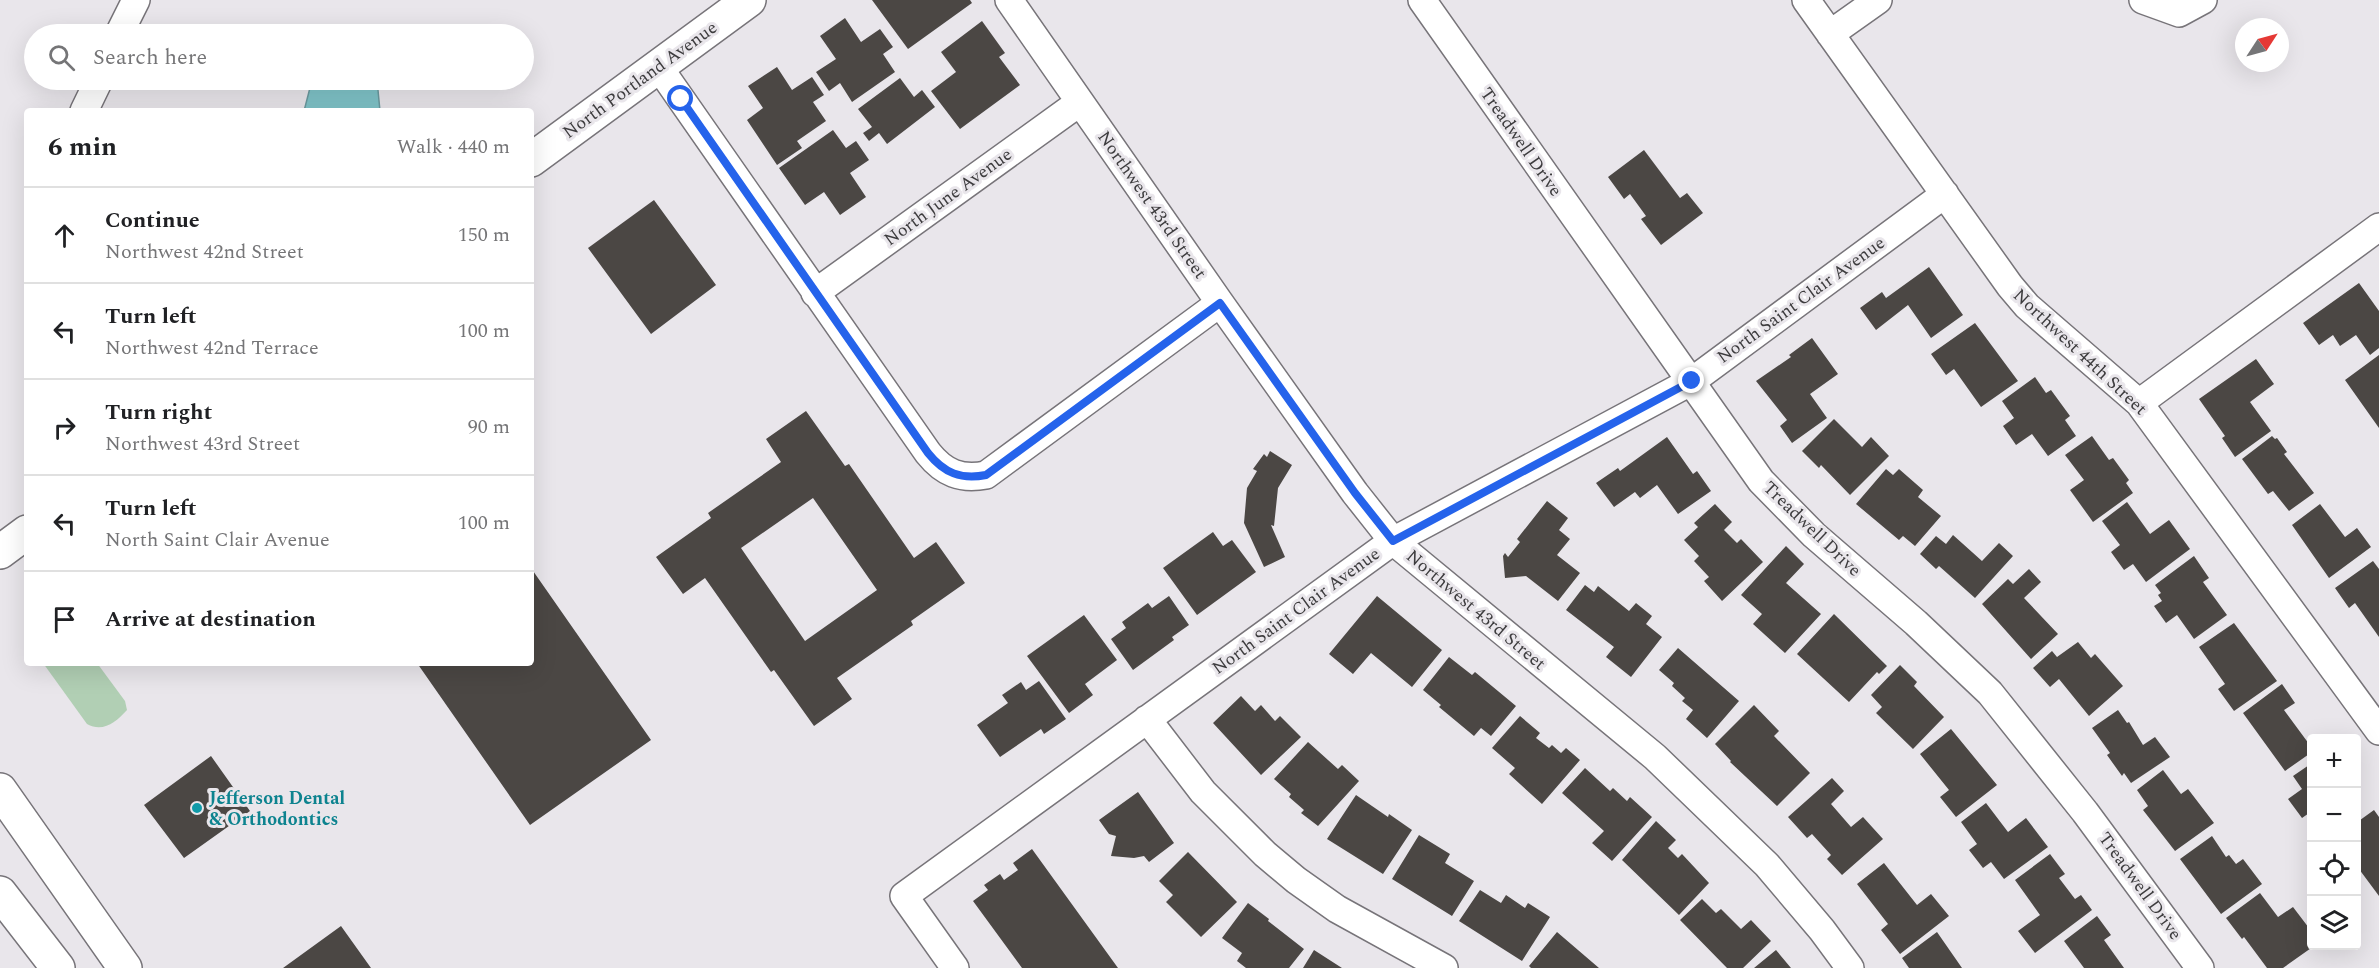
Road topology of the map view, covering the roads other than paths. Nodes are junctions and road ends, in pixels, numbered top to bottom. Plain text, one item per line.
1 (136, 0) edge
2 (749, 0) edge
3 (1010, 0) edge
4 (1422, 0) edge
5 (1806, 0) edge
6 (1878, 0) edge
7 (2142, 0) edge
8 (2203, 0) edge
9 (124, 24) edge
10 (1830, 34) junction
11 (658, 66) junction
12 (94, 90) edge
13 (1080, 102) junction
14 (85, 108) edge
15 (534, 158) edge
16 (1945, 194) junction
17 (2379, 227) edge
18 (815, 293) junction
19 (1220, 303) junction
20 (1692, 381) junction
21 (2139, 403) junction
22 (24, 534) edge
23 (1393, 541) junction
24 (0, 552) edge
25 (1147, 719) junction
26 (2379, 731) edge
27 (0, 790) edge
28 (0, 893) edge
29 (58, 968) edge
30 (125, 968) edge
31 (955, 968) edge
32 (1444, 968) edge
33 (1850, 968) edge
34 (2199, 968) edge

1 - 9 street
2 - 11 main road, North Portland Avenue
3 - 13 street, Northwest 43rd Street
4 - 20 street, Treadwell Drive
5 - 10 street, Northwest 44th Street
6 - 10 street
7 - 8 street
10 - 16 street, Northwest 44th Street
11 - 15 main road, North Portland Avenue
11 - 18 street
12 - 14 street
13 - 18 street, North June Avenue
13 - 19 street, Northwest 43rd Street
16 - 20 street, North Saint Clair Avenue
16 - 21 street, Northwest 44th Street
17 - 21 street
18 - 19 street
19 - 23 street, Northwest 43rd Street
20 - 23 street, North Saint Clair Avenue
20 - 34 street, Treadwell Drive
21 - 26 street, Northwest 44th Street
22 - 24 main road
23 - 25 street, North Saint Clair Avenue
23 - 33 street, Northwest 43rd Street
25 - 31 street, North Saint Clair Avenue
25 - 32 street
27 - 30 main road
28 - 29 main road

